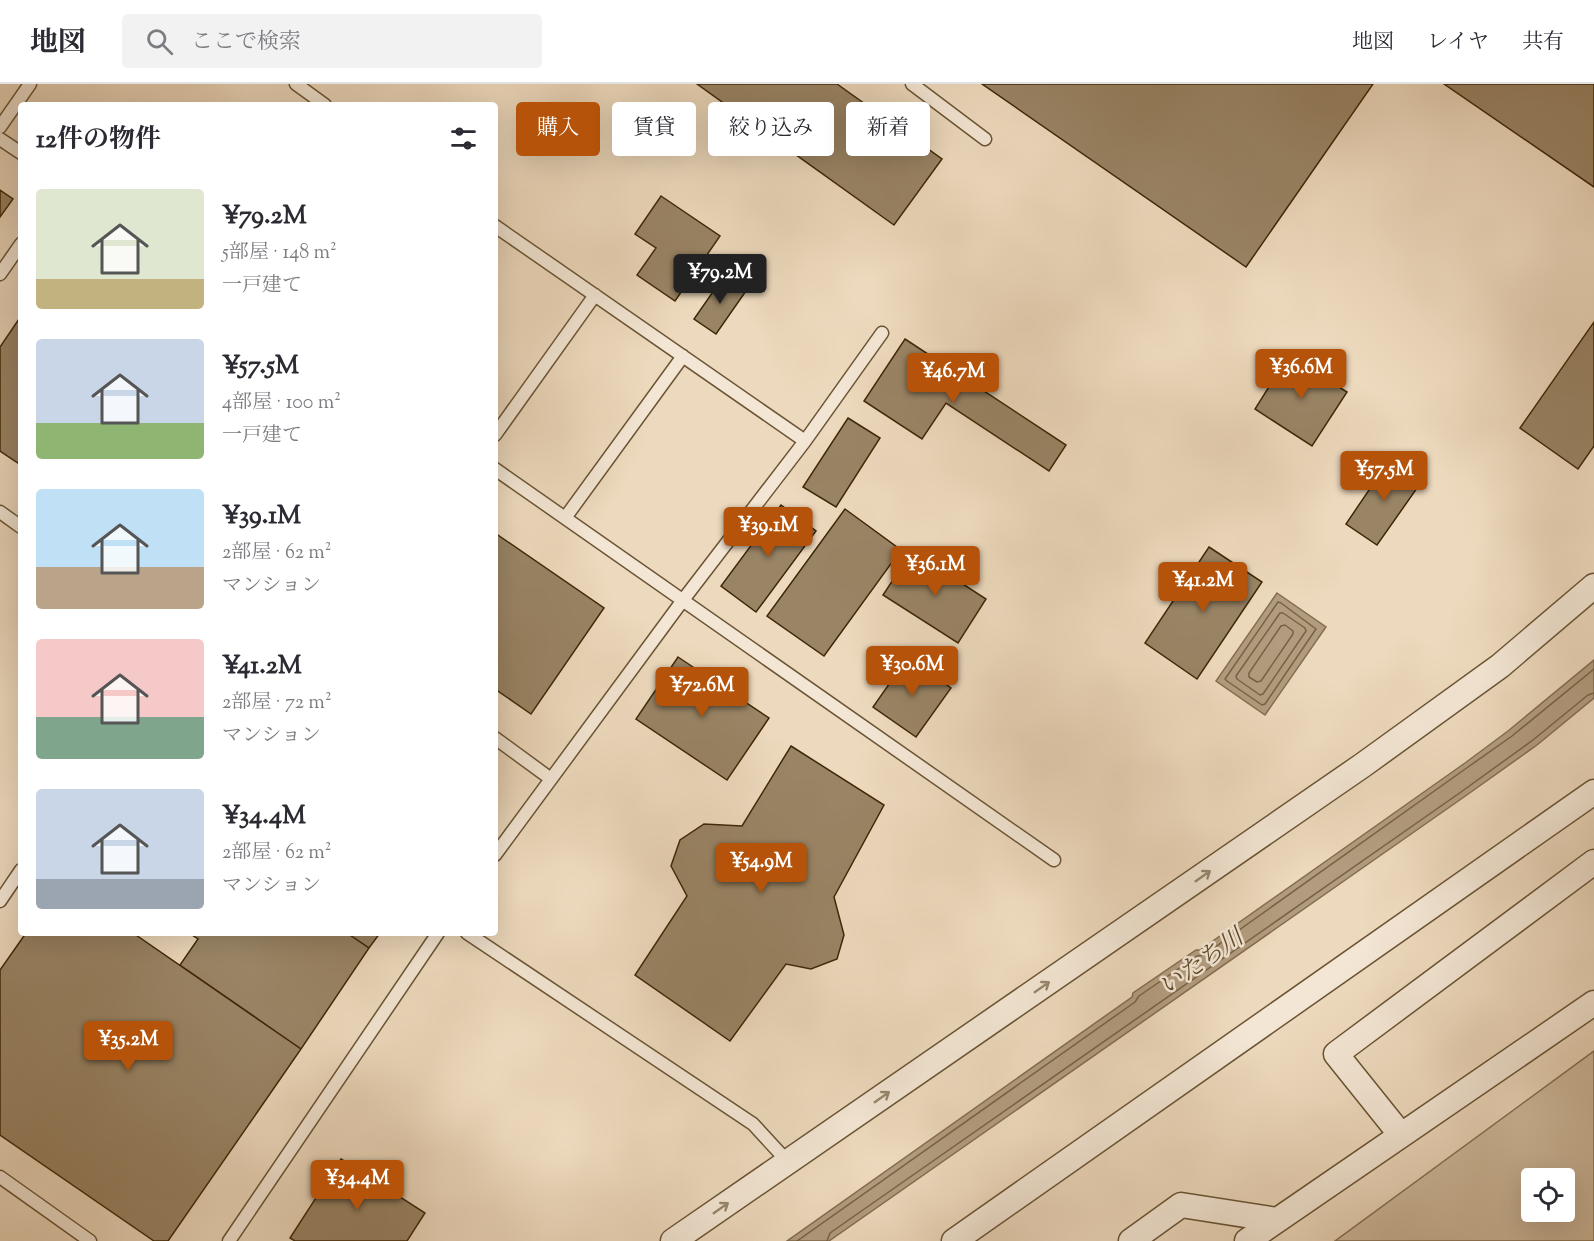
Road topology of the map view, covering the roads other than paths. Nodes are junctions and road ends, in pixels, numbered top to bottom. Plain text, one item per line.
1 (30, 84) edge
2 (296, 84) edge
3 (912, 84) edge
4 (321, 102) edge
5 (0, 127) edge
6 (0, 139) edge
7 (985, 139) dead end
8 (18, 151) edge
9 (498, 228) edge
10 (18, 248) edge
11 (0, 274) edge
12 (595, 295) junction
13 (882, 333) dead end
14 (683, 356) junction
15 (498, 431) edge
16 (805, 441) junction
17 (498, 471) edge
18 (0, 512) edge
19 (565, 518) junction
20 (18, 525) edge
21 (1594, 586) edge
22 (683, 600) junction
23 (498, 740) edge
24 (551, 779) junction
25 (1594, 792) edge
26 (498, 851) edge
27 (1054, 860) dead end
28 (1594, 862) edge
29 (18, 874) edge
30 (0, 901) edge
31 (436, 936) edge
32 (471, 936) edge
33 (1594, 1003) edge
34 (1401, 1135) junction
35 (788, 1162) junction
36 (0, 1177) edge
37 (1277, 1220) junction
38 (90, 1241) edge
39 (229, 1241) edge
40 (673, 1241) edge
41 (954, 1241) edge
42 (1131, 1241) edge
43 (1247, 1241) edge

1 - 5 lane
2 - 4 lane
3 - 7 lane
6 - 8 lane
9 - 12 lane
10 - 11 lane
12 - 14 lane
12 - 15 lane
13 - 16 lane
14 - 16 lane
14 - 19 lane
16 - 22 lane
17 - 19 lane
18 - 20 lane
19 - 22 lane
35 -> 21 street
22 - 24 lane
22 - 27 lane
23 - 24 lane
24 - 26 lane
25 - 41 street
28 - 34 street
29 - 30 lane
31 - 39 lane
32 - 35 lane
33 - 34 street
34 - 37 street
40 -> 35 street
36 - 38 lane
37 - 42 street
37 - 43 street

